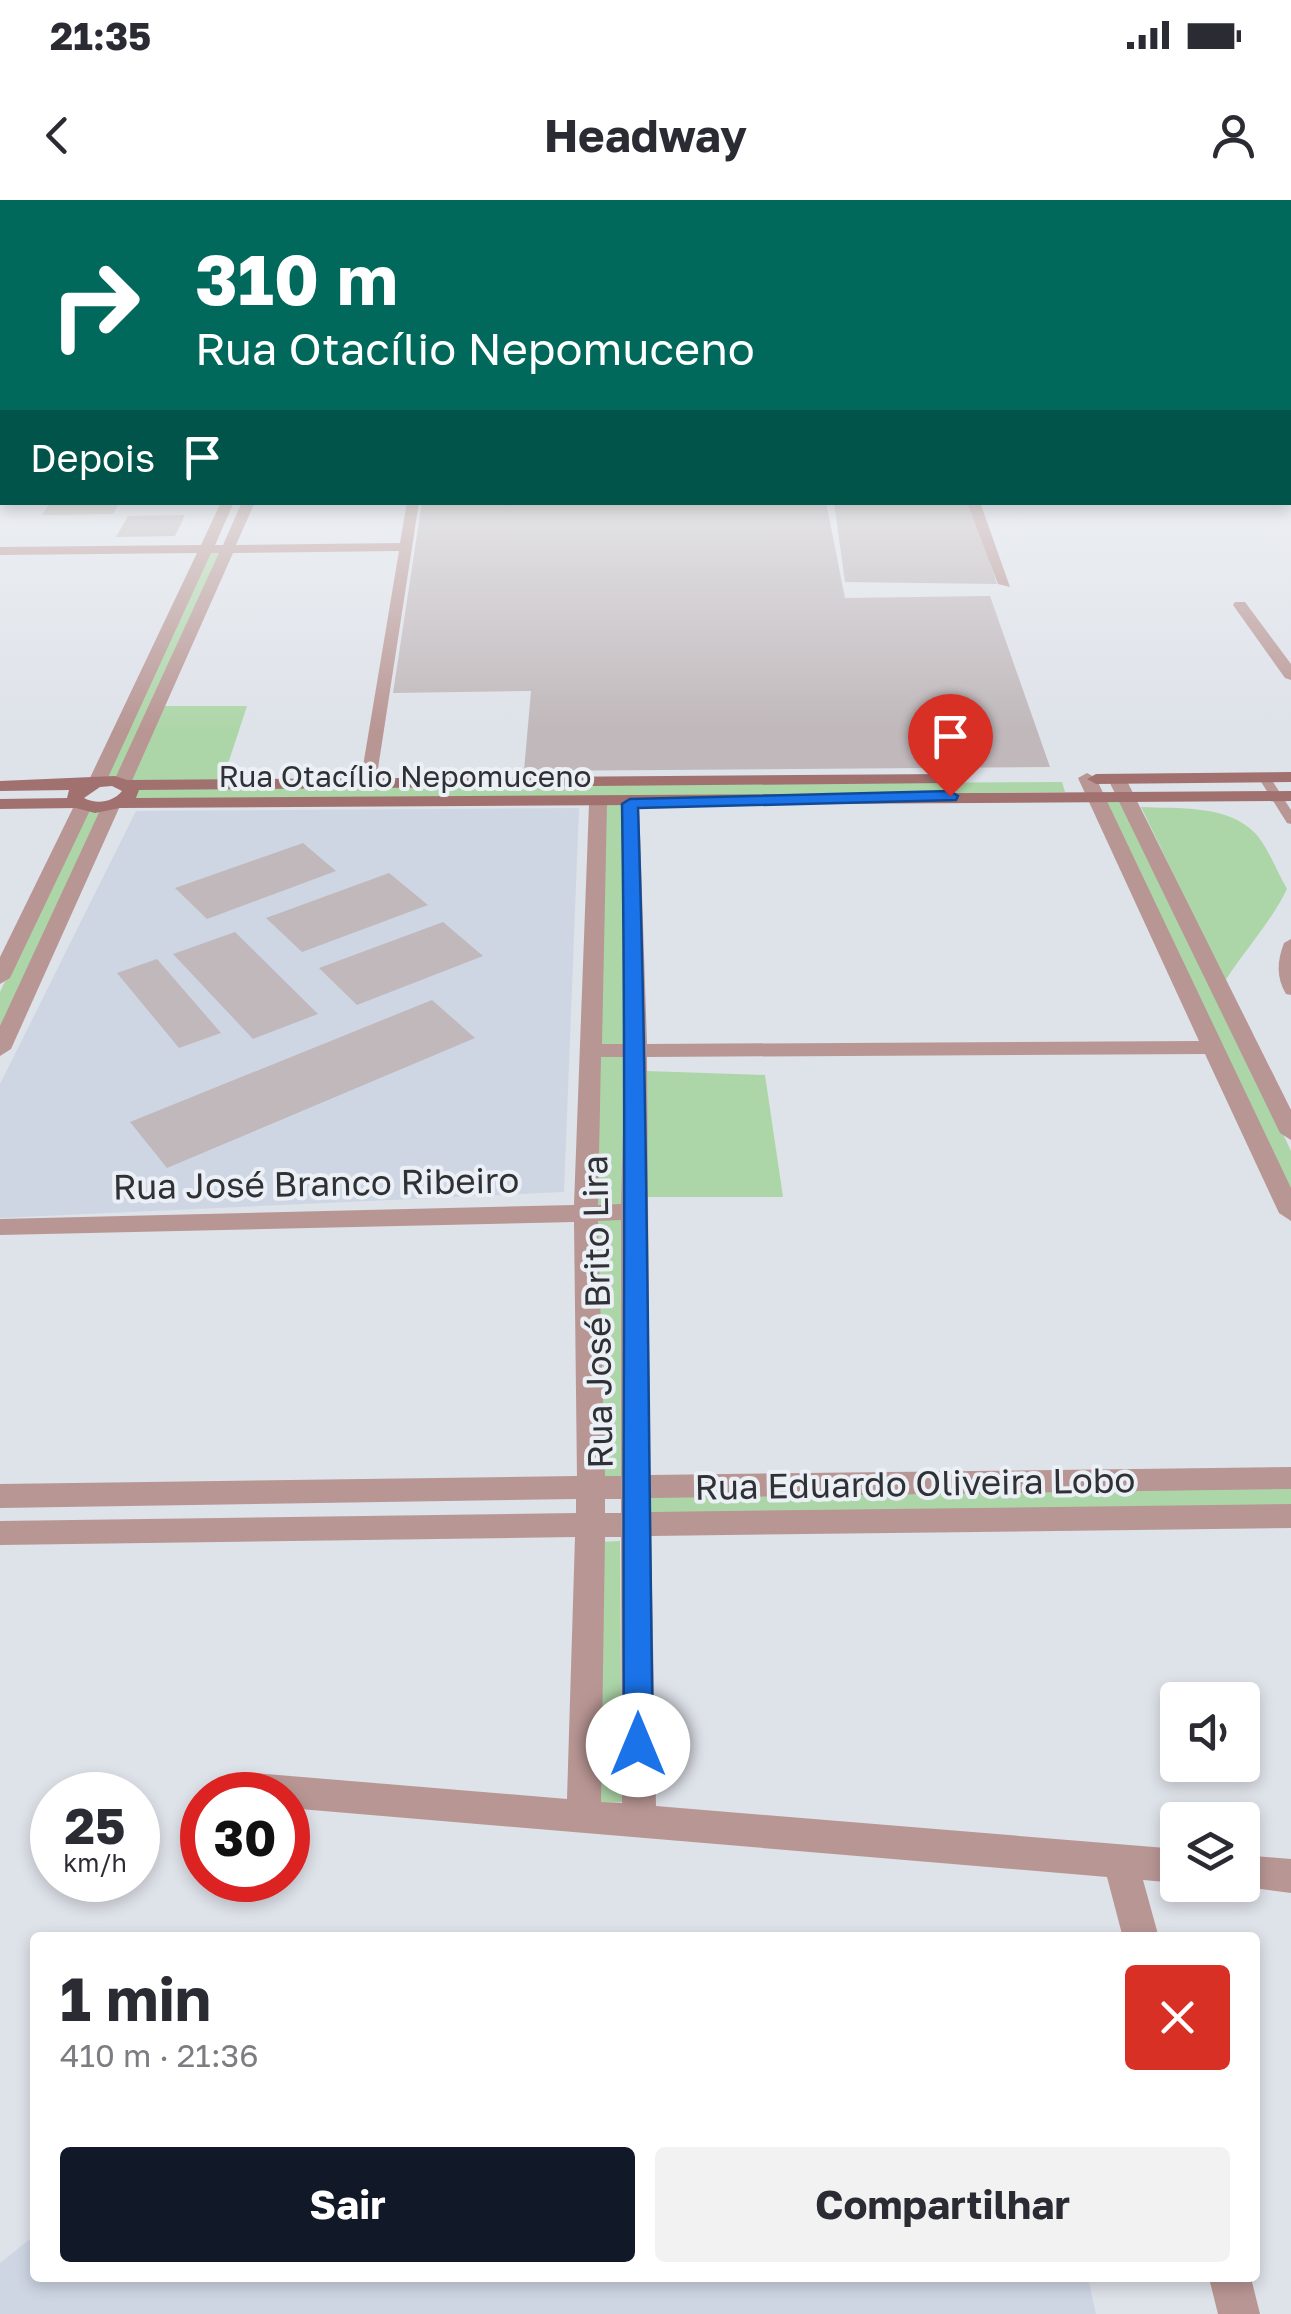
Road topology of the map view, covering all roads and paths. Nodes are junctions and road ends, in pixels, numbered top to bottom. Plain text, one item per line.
1 (213, 534) edge
2 (235, 534) edge
3 (407, 534) edge
4 (985, 534) edge
5 (405, 547) junction
6 (229, 548) junction
7 (206, 549) junction
8 (2, 553) edge
9 (1005, 584) dead end
10 (1240, 605) dead end
11 (1291, 676) edge
12 (1264, 777) junction
13 (1291, 777) edge
14 (92, 784) junction
15 (370, 784) junction
16 (0, 786) edge
17 (1091, 786) junction
18 (1122, 787) junction
19 (120, 794) junction
20 (1284, 796) edge
21 (0, 804) edge
22 (598, 804) junction
23 (630, 804) junction
24 (80, 805) junction
25 (1291, 820) edge
26 (1291, 943) edge
27 (0, 978) edge
28 (1291, 992) edge
29 (1214, 1048) junction
30 (0, 1049) edge
31 (636, 1050) junction
32 (591, 1051) junction
33 (1291, 1134) edge
34 (586, 1212) junction
35 (633, 1212) junction
36 (1291, 1213) edge
37 (0, 1227) edge
38 (1291, 1478) edge
39 (638, 1487) junction
40 (591, 1488) junction
41 (0, 1496) edge
42 (1291, 1516) edge
43 (637, 1526) junction
44 (588, 1527) junction
45 (0, 1533) edge
46 (310, 1794) edge
47 (584, 1816) junction
48 (639, 1820) junction
49 (1120, 1860) junction
50 (1160, 1864) edge
51 (1260, 1873) edge
52 (1291, 1876) edge
53 (1138, 1932) edge
54 (1231, 2282) edge
55 (1239, 2314) edge

1 - 7 street
2 - 6 street
3 - 5 street
4 - 9 street
5 - 6 street
5 - 15 street
6 - 7 street
6 - 19 street
7 - 8 street
7 - 14 street
10 - 11 street
12 - 13 street, Rua Otacílio Nepomuceno
12 - 18 street, Rua Otacílio Nepomuceno
12 - 20 lane
14 - 16 street
14 - 19 street
14 - 24 street
15 - 17 street, Rua Otacílio Nepomuceno
15 - 19 street, Rua Otacílio Nepomuceno
17 - 18 street, Rua Otacílio Nepomuceno
17 - 23 street, Rua Otacílio Nepomuceno
17 - 29 street
18 - 20 street, Rua Otacílio Nepomuceno
18 - 33 street
19 - 22 street, Rua Otacílio Nepomuceno
19 - 24 street
19 - 30 street
20 - 25 lane
21 - 24 street
22 - 23 street, Rua Otacílio Nepomuceno
22 - 32 street, Rua José Brito Lira
23 - 31 street, Rua José Brito Lira
24 - 27 street
26 - 28 lane
29 - 31 street
29 - 36 street
31 - 32 street
31 - 35 street, Rua José Brito Lira
32 - 34 street, Rua José Brito Lira
34 - 35 street, Rua José Branco Ribeiro
34 - 37 street, Rua José Branco Ribeiro
34 - 40 street, Rua José Brito Lira
35 - 39 street, Rua José Brito Lira
38 - 39 street, Rua Eduardo Oliveira Lobo
39 - 40 street, Rua Eduardo Oliveira Lobo
39 - 43 street, Rua José Brito Lira
40 - 41 street, Rua Eduardo Oliveira Lobo
40 - 44 street, Rua José Brito Lira
42 - 43 street, Rua Eduardo Oliveira Lobo
43 - 44 street, Rua Eduardo Oliveira Lobo
43 - 48 street, Rua José Brito Lira
44 - 45 street, Rua Eduardo Oliveira Lobo
44 - 47 street, Rua José Brito Lira
46 - 47 street
47 - 48 street
48 - 49 street
49 - 50 street
49 - 53 street
51 - 52 street
54 - 55 street

